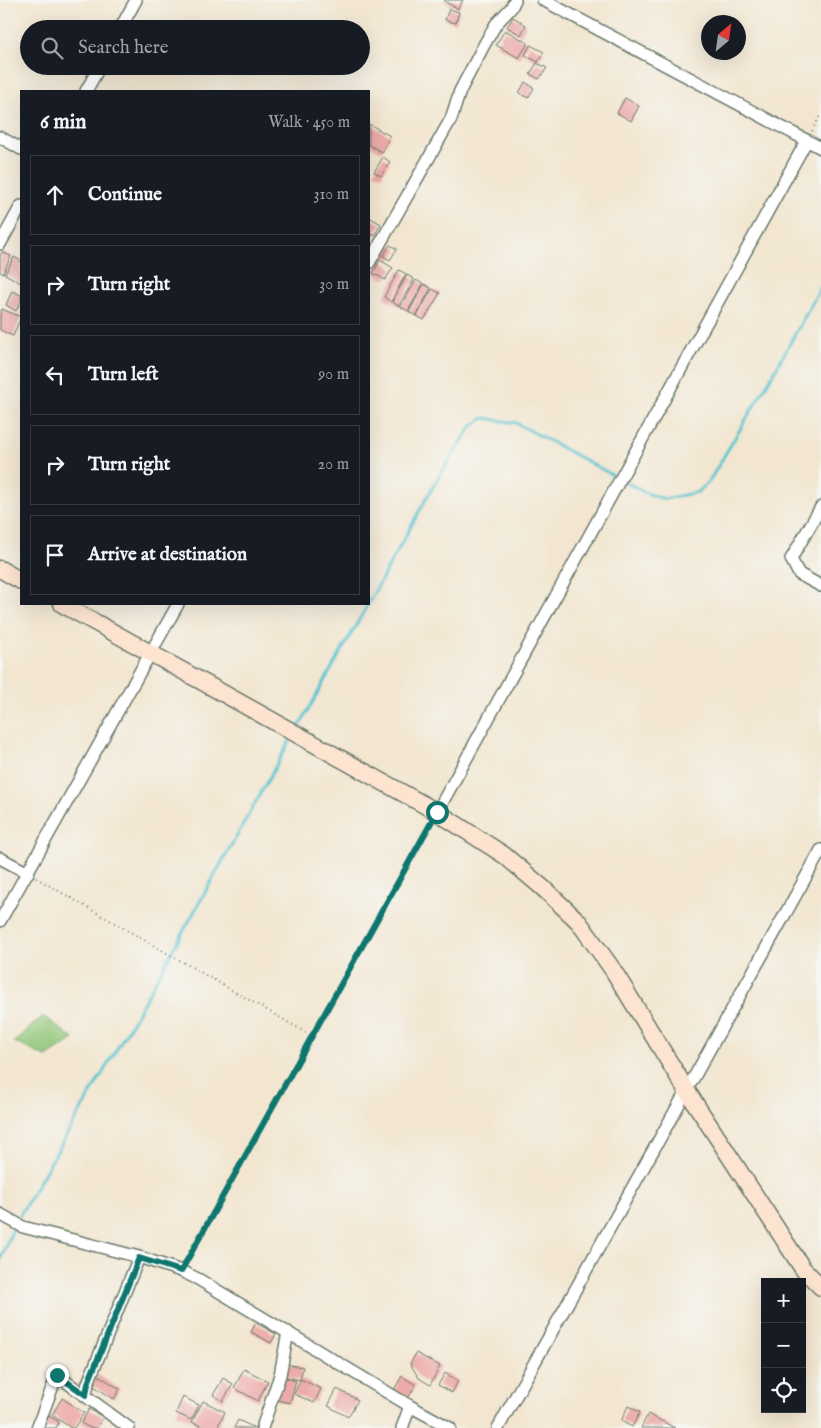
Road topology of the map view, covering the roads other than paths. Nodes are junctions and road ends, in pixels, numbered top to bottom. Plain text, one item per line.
1 (136, 0) edge
2 (515, 0) edge
3 (543, 0) edge
4 (125, 20) edge
5 (95, 75) edge
6 (87, 90) edge
7 (0, 137) edge
8 (807, 140) junction
9 (20, 148) edge
10 (821, 148) edge
11 (20, 208) edge
12 (0, 244) edge
13 (370, 261) edge
14 (821, 506) edge
15 (0, 569) edge
16 (20, 580) edge
17 (821, 586) edge
18 (64, 605) edge
19 (177, 605) edge
20 (151, 653) junction
21 (437, 812) junction
22 (821, 850) edge
23 (0, 858) edge
24 (28, 873) junction
25 (0, 921) edge
26 (687, 1091) junction
27 (0, 1214) edge
28 (139, 1258) junction
29 (821, 1288) edge
30 (288, 1332) junction
31 (86, 1395) junction
32 (410, 1406) junction
33 (37, 1428) edge
34 (129, 1428) edge
35 (262, 1428) edge
36 (402, 1428) edge
37 (450, 1428) edge
38 (498, 1428) edge

1 - 4 street
2 - 13 street
3 - 8 street
5 - 6 street
7 - 9 street
8 - 10 street
8 - 21 street
11 - 12 street
14 - 17 street
15 - 16 street
18 - 20 street
19 - 20 street
20 - 21 street
20 - 24 street
21 - 26 street
22 - 26 street
23 - 24 street
24 - 25 street
26 - 29 street
26 - 38 street
27 - 28 street
28 - 30 street
28 - 31 street
30 - 32 street
30 - 35 street
31 - 33 street
31 - 34 street
32 - 36 street
32 - 37 street

